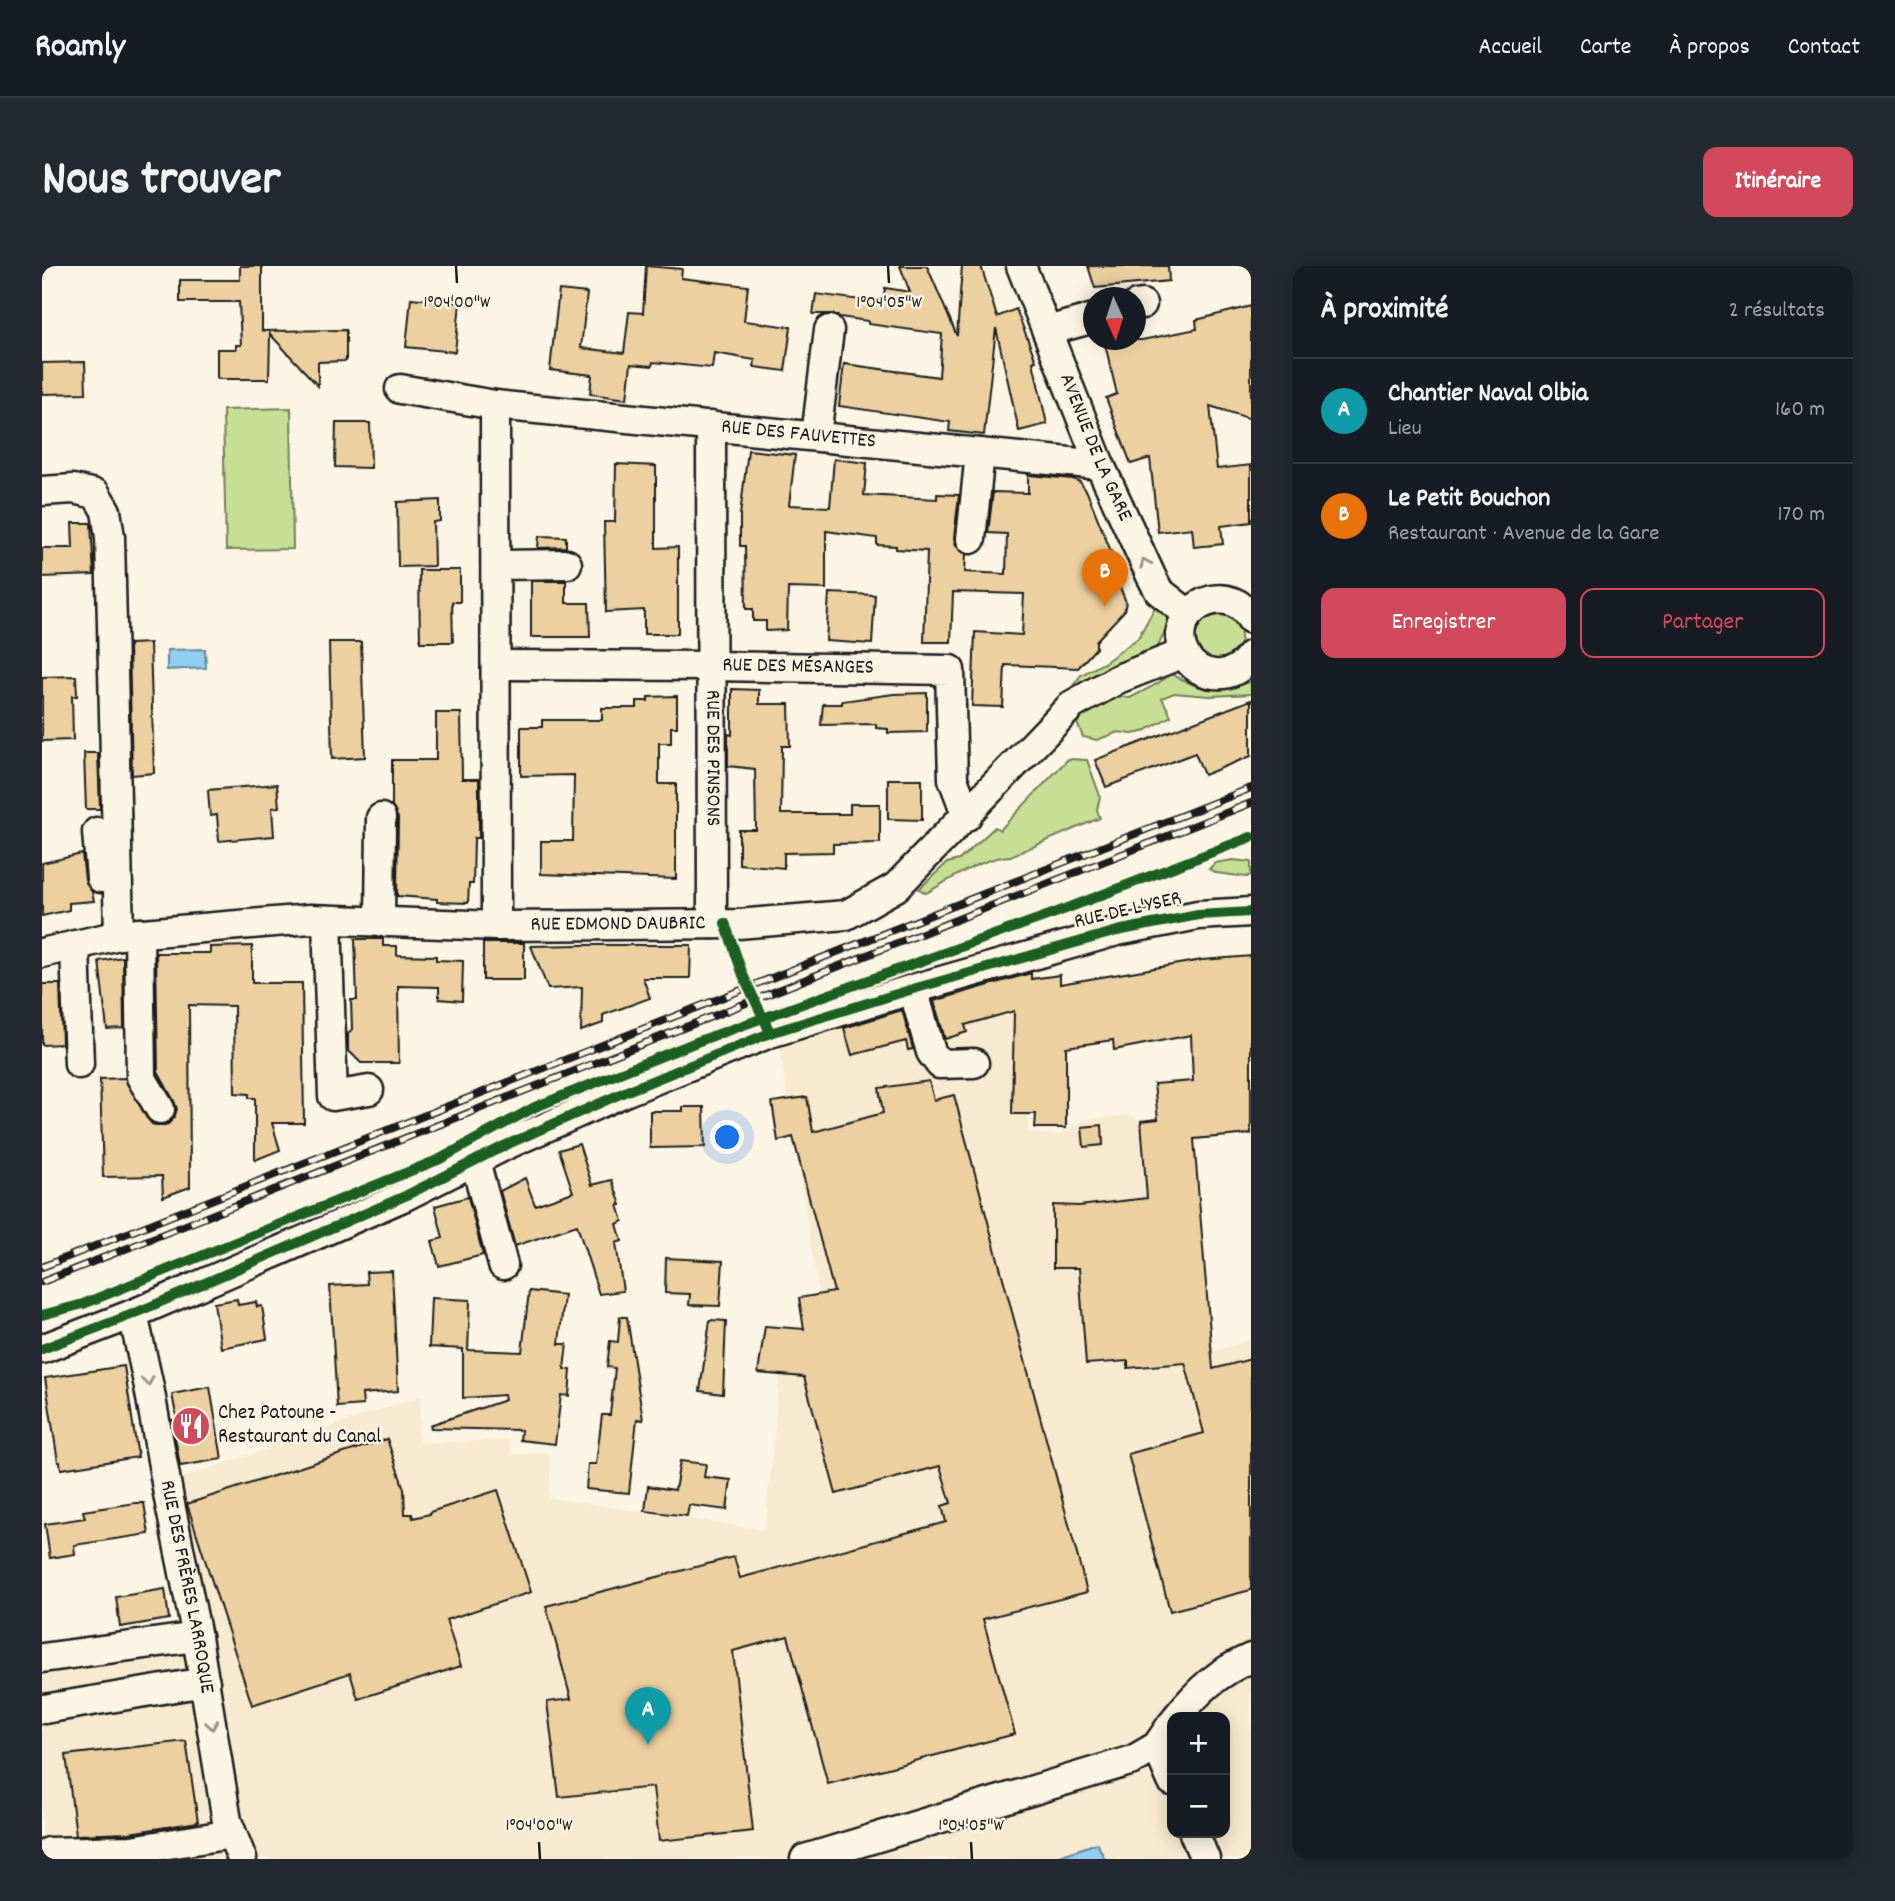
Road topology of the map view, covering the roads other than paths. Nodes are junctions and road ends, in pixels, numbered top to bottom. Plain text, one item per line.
1 (1021, 266) edge
2 (1083, 321) edge
3 (829, 330) dead end
4 (1047, 331) junction
5 (400, 390) dead end
6 (495, 405) junction
7 (711, 426) junction
8 (816, 436) junction
9 (979, 453) junction
10 (1100, 465) junction
11 (42, 491) edge
12 (971, 539) dead end
13 (567, 564) dead end
14 (496, 565) junction
15 (1248, 606) edge
16 (1188, 614) junction
17 (1184, 653) junction
18 (1251, 655) edge
19 (497, 665) junction
20 (711, 666) junction
21 (967, 816) junction
22 (381, 818) dead end
23 (97, 832) dead end
24 (1251, 912) edge
25 (327, 920) junction
26 (380, 922) junction
27 (712, 924) junction
28 (496, 926) junction
29 (121, 935) junction
30 (75, 945) junction
31 (42, 953) edge
32 (913, 989) junction
33 (975, 1063) dead end
34 (79, 1064) dead end
35 (369, 1090) dead end
36 (160, 1109) dead end
37 (475, 1161) junction
38 (503, 1265) dead end
39 (133, 1314) junction
40 (42, 1349) edge
41 (197, 1637) junction
42 (42, 1658) edge
43 (1251, 1658) edge
44 (205, 1682) junction
45 (44, 1709) dead end
46 (1181, 1712) edge
47 (1165, 1735) edge
48 (1171, 1775) edge
49 (1196, 1838) edge
50 (237, 1847) edge
51 (49, 1852) dead end
52 (805, 1859) edge
53 (1205, 1859) edge

1 - 4 street, AVENUE DE LA GARE
2 - 4 street
3 - 8 street
4 - 10 street, AVENUE DE LA GARE
5 - 6 street, RUE DES FAUVETTES
6 - 7 street, RUE DES FAUVETTES
6 - 14 street
7 - 8 street, RUE DES FAUVETTES
7 - 20 street, RUE DES PINSONS
8 - 9 street, RUE DES FAUVETTES
9 - 10 street, RUE DES FAUVETTES
9 - 12 street
16 -> 10 street, AVENUE DE LA GARE
11 - 29 street
13 - 14 street
14 - 19 street
15 - 16 street
16 - 17 street
17 - 18 street
17 - 21 street, RUE EDMOND DAUBRIC
19 - 20 street, RUE DES MÉSANGES
19 - 28 street
20 - 21 street, RUE DES MÉSANGES
20 - 27 street, RUE DES PINSONS
21 - 27 street, RUE EDMOND DAUBRIC
22 - 26 street
23 - 29 street
24 - 32 street, RUE DE L'YSER
25 - 26 street, RUE EDMOND DAUBRIC
25 - 29 street, RUE EDMOND DAUBRIC
25 - 35 street
26 - 28 street, RUE EDMOND DAUBRIC
27 - 28 street, RUE EDMOND DAUBRIC
29 - 30 street, RUE EDMOND DAUBRIC
29 - 36 street
30 - 31 street, RUE EDMOND DAUBRIC
30 - 34 street
32 - 33 street
32 - 37 street, RUE DE L'YSER
37 - 38 street
37 - 39 street, RUE DE L'YSER
39 - 40 street, RUE DE L'YSER
39 -> 41 street, RUE DES FRÈRES LARROQUE
41 - 42 street
41 - 44 street, RUE DES FRÈRES LARROQUE
43 - 46 street
44 - 45 street
44 -> 50 street, RUE DES FRÈRES LARROQUE
47 - 48 street
47 - 52 street
49 - 53 street
50 - 51 street

